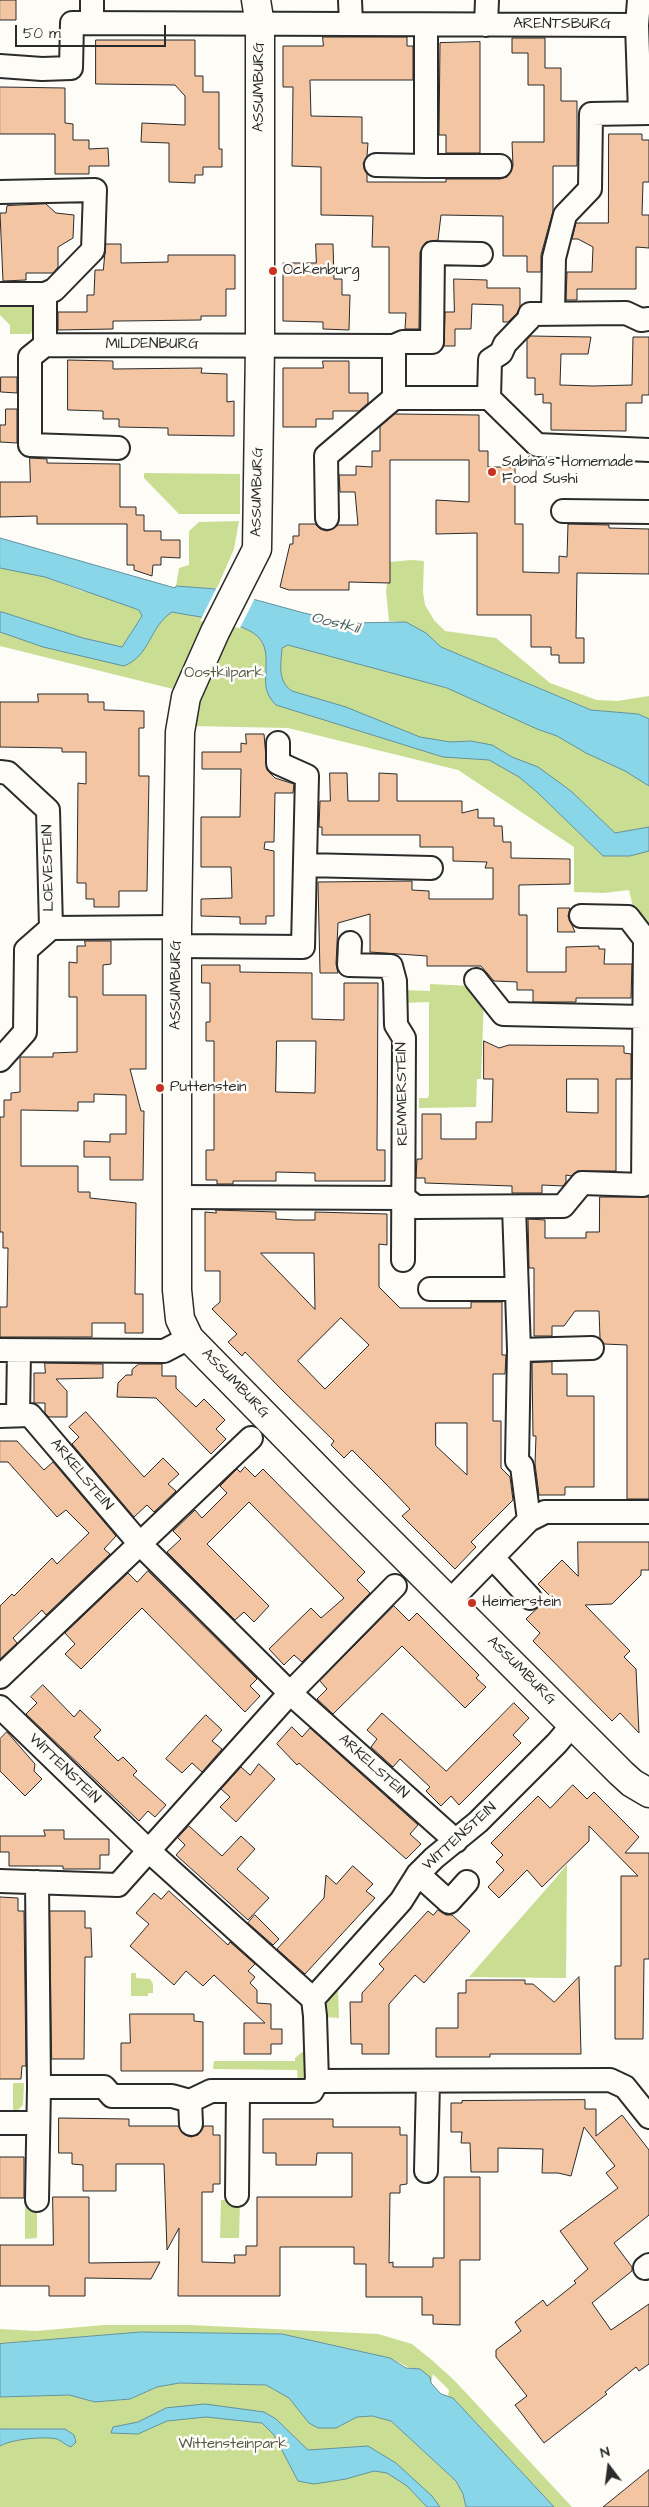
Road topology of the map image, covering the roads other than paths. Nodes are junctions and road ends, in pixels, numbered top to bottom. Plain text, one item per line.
1 (92, 0) edge
2 (350, 0) edge
3 (487, 0) edge
4 (639, 0) edge
5 (258, 12) edge
6 (92, 23) junction
7 (351, 24) junction
8 (426, 25) junction
9 (637, 25) junction
10 (486, 26) junction
11 (0, 66) edge
12 (644, 113) edge
13 (376, 165) dead end
14 (426, 166) junction
15 (500, 166) dead end
16 (0, 192) edge
17 (481, 254) dead end
18 (49, 292) junction
19 (0, 294) edge
20 (553, 313) junction
21 (649, 319) edge
22 (45, 345) junction
23 (260, 345) junction
24 (394, 346) junction
25 (394, 398) junction
26 (489, 398) junction
27 (118, 448) dead end
28 (649, 450) edge
29 (564, 511) dead end
30 (649, 512) edge
31 (327, 518) dead end
32 (278, 742) dead end
33 (0, 772) edge
34 (305, 865) junction
35 (431, 868) dead end
36 (581, 916) dead end
37 (51, 928) junction
38 (178, 936) junction
39 (350, 943) dead end
40 (476, 980) dead end
41 (644, 1017) junction
42 (0, 1060) edge
43 (646, 1103) edge
44 (177, 1197) junction
45 (404, 1198) junction
46 (514, 1207) junction
47 (403, 1260) dead end
48 (430, 1288) dead end
49 (517, 1289) junction
50 (189, 1338) junction
51 (592, 1348) dead end
52 (10, 1350) edge
53 (519, 1350) junction
54 (9, 1416) edge
55 (251, 1438) dead end
56 (649, 1512) edge
57 (529, 1520) junction
58 (140, 1544) junction
59 (493, 1558) junction
60 (395, 1586) dead end
61 (530, 1598) dead end
62 (450, 1601) junction
63 (0, 1677) edge
64 (290, 1694) junction
65 (0, 1708) edge
66 (573, 1724) junction
67 (649, 1793) edge
68 (456, 1841) junction
69 (149, 1851) junction
70 (418, 1874) junction
71 (0, 1881) edge
72 (37, 1882) junction
73 (467, 1882) dead end
74 (312, 1999) junction
75 (317, 2080) junction
76 (428, 2081) junction
77 (39, 2087) junction
78 (238, 2090) junction
79 (190, 2101) junction
80 (649, 2117) edge
81 (0, 2122) edge
82 (38, 2123) junction
83 (191, 2124) dead end
84 (426, 2172) dead end
85 (237, 2195) dead end
86 (37, 2200) dead end

1 - 6 street
2 - 7 street
3 - 10 street
4 - 9 street
5 - 6 street, ARENTSBURG
5 - 7 street, ARENTSBURG
5 - 23 street, ASSUMBURG
6 - 11 street, ARENTSBURG
7 - 8 street, ARENTSBURG
8 - 10 street, ARENTSBURG
8 - 14 street
9 - 10 street, ARENTSBURG
9 - 12 street
12 - 20 street
13 - 14 street
14 - 15 street
16 - 18 street
17 - 24 street
18 - 19 street
18 - 22 street
20 - 21 street
20 - 26 street
22 - 23 street, MILDENBURG
22 - 27 street
23 - 24 street
23 - 38 street, ASSUMBURG
24 - 25 street
25 - 26 street
25 - 31 street
26 - 28 street
29 - 30 street
32 - 34 street
33 - 37 street, LOEVESTEIN
34 - 35 street
34 - 38 street
36 - 41 street
37 - 38 street, LOEVESTEIN
37 - 42 street, LOEVESTEIN
38 - 44 street, ASSUMBURG
39 - 45 street, REMMERSTEIN
40 - 41 street
41 - 43 street
43 - 46 street
44 - 45 street
44 - 50 street, ASSUMBURG
45 - 46 street
45 - 47 street, REMMERSTEIN
46 - 49 street
48 - 49 street
49 - 53 street
50 - 52 street, ARKELSTEIN
50 - 62 street, ASSUMBURG
51 - 53 street
52 - 54 street, ARKELSTEIN
53 - 57 street
54 - 58 street, ARKELSTEIN
55 - 58 street
56 - 57 street
57 - 59 street
58 - 63 street
58 - 64 street, ARKELSTEIN
59 - 61 street
59 - 62 street
60 - 64 street
62 - 66 street, ASSUMBURG
64 - 68 street, ARKELSTEIN
64 - 69 street
65 - 69 street, WITTENSTEIN
66 - 67 street, ASSUMBURG
66 - 68 street, WITTENSTEIN
68 - 70 street, WITTENSTEIN
69 - 72 street
69 - 74 street, WITTENSTEIN
70 - 73 street
70 - 74 street, WITTENSTEIN
71 - 72 street
72 - 77 street
74 - 75 street
75 - 76 street
75 - 78 street
76 - 80 street
76 - 84 street
77 - 79 street
77 - 82 street
78 - 79 street
78 - 85 street
79 - 83 street
81 - 82 street
82 - 86 street

